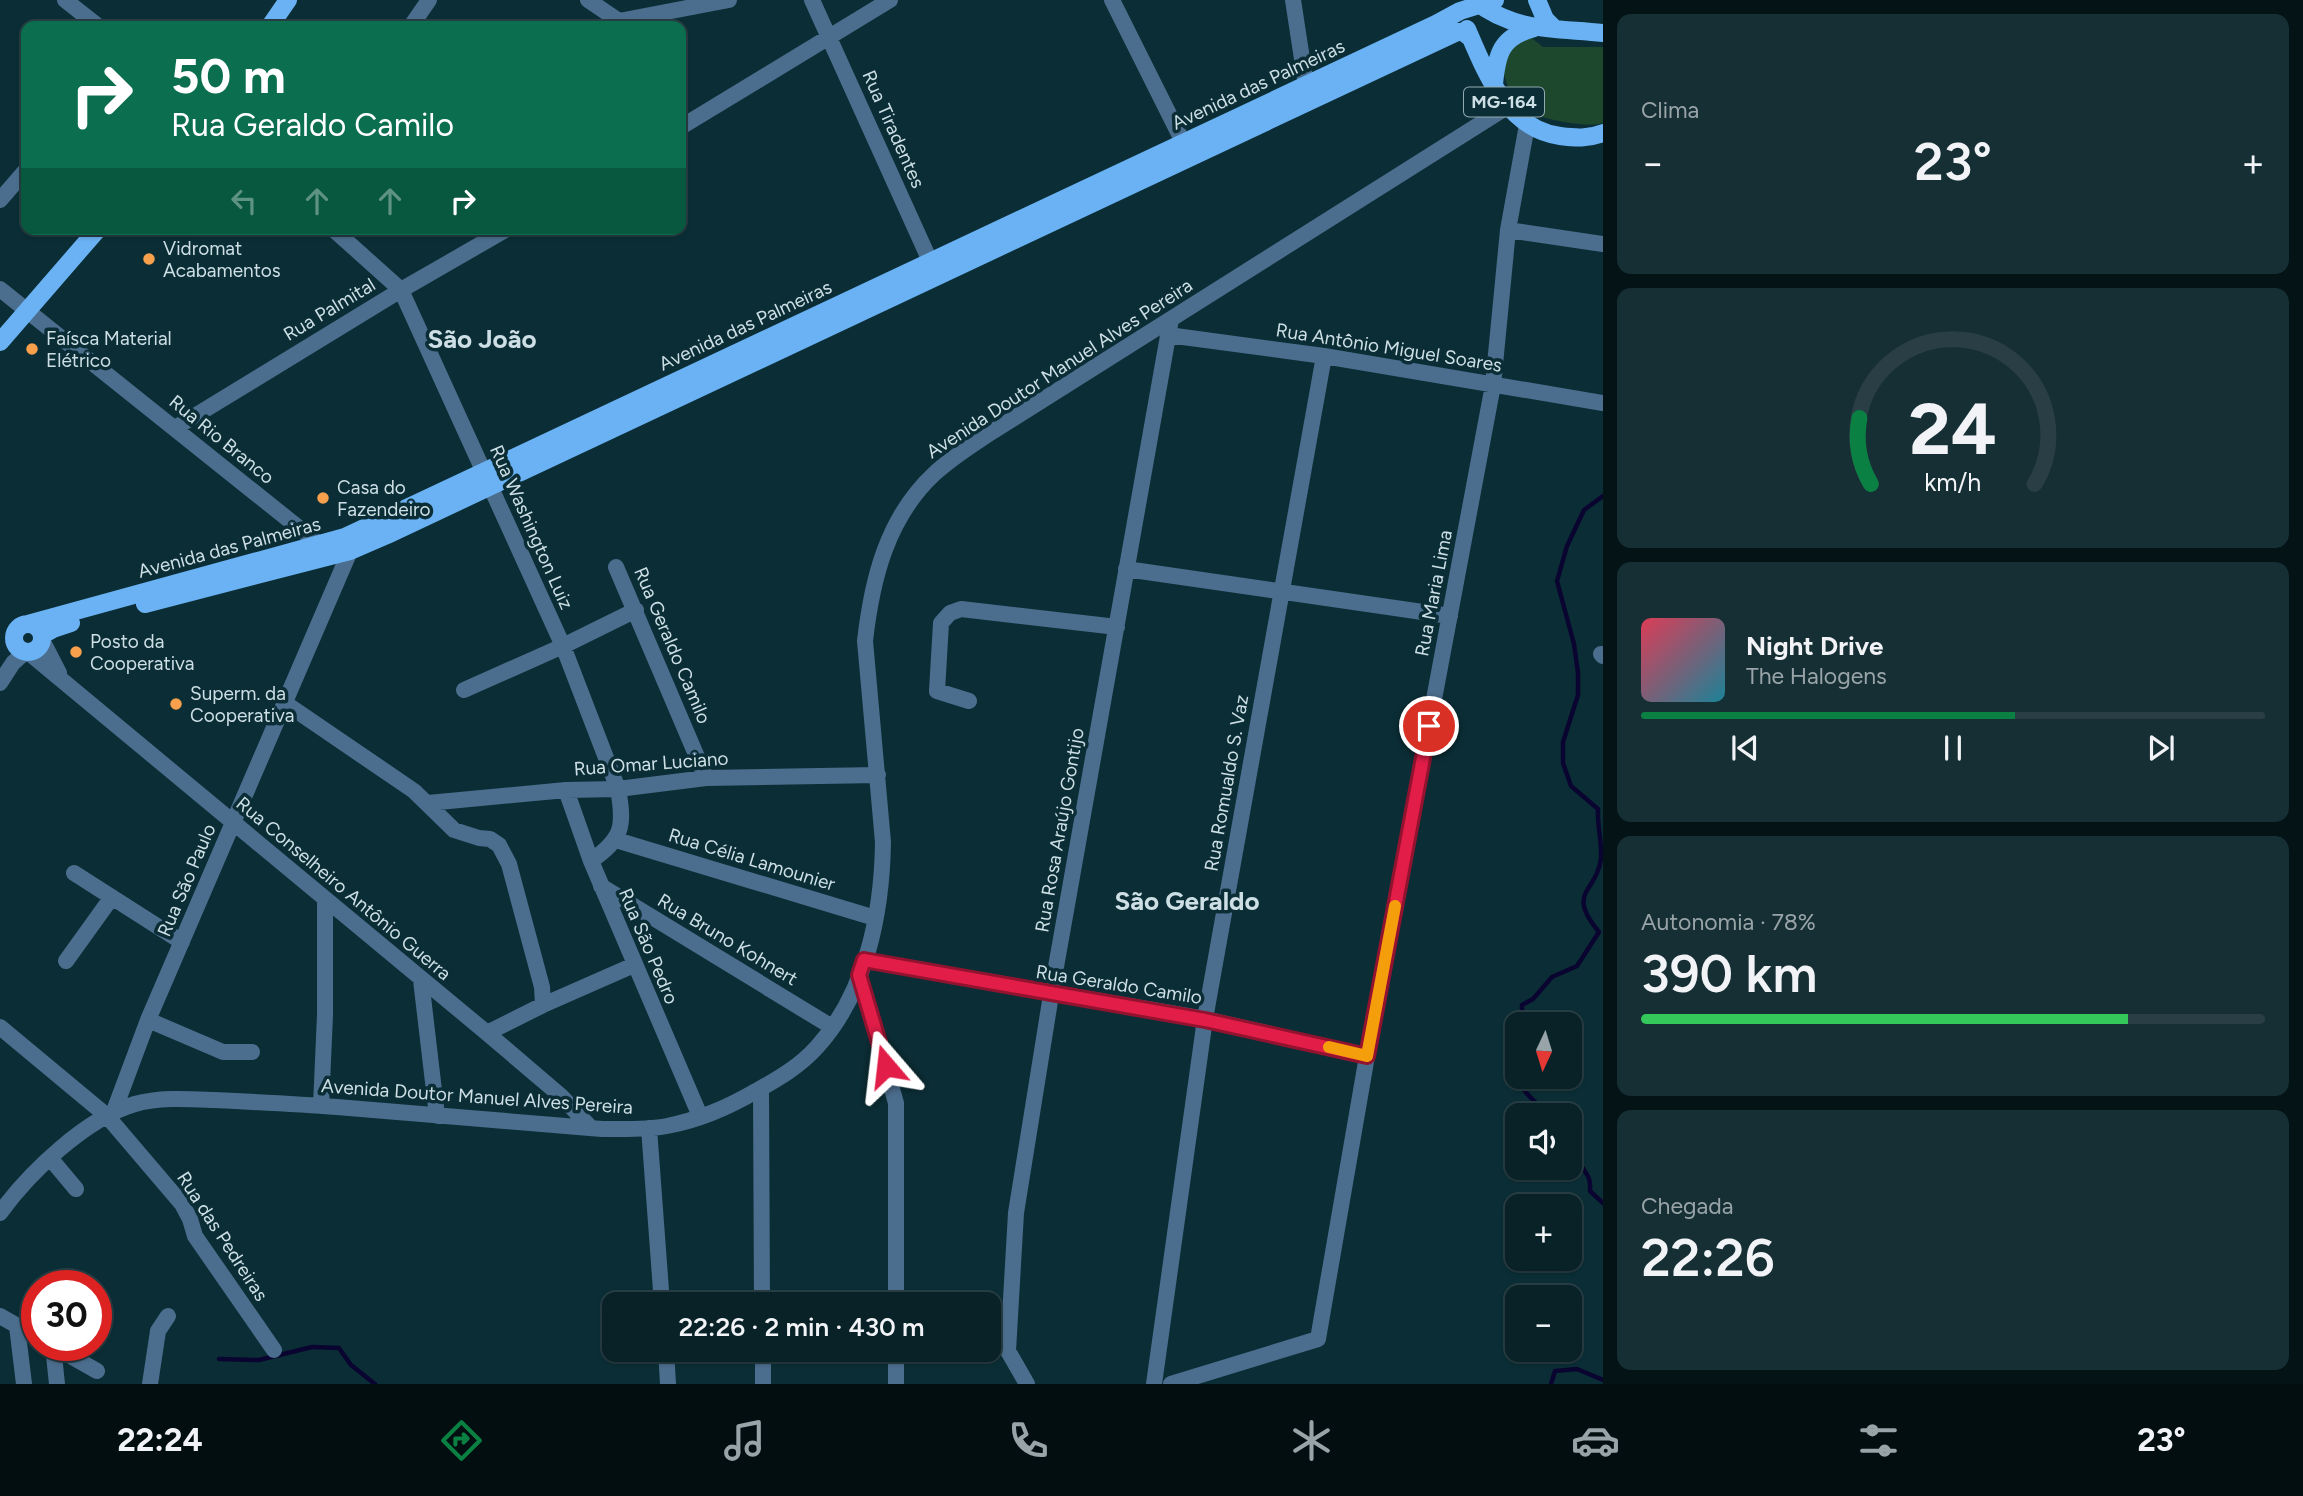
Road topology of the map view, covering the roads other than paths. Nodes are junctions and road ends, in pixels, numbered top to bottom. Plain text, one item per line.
1 (65, 0) edge
2 (288, 0) edge
3 (429, 0) edge
4 (588, 0) edge
5 (729, 0) edge
6 (812, 0) edge
7 (890, 0) edge
8 (1112, 0) edge
9 (1293, 0) edge
10 (1537, 0) edge
11 (1473, 3) edge
12 (686, 5) edge
13 (92, 21) edge
14 (273, 21) edge
15 (414, 21) edge
16 (1534, 28) junction
17 (1555, 29) junction
18 (1603, 33) edge
19 (830, 38) junction
20 (1471, 38) junction
21 (1494, 84) junction
22 (1306, 85) junction
23 (1507, 107) junction
24 (686, 124) edge
25 (1527, 125) junction
26 (1603, 133) edge
27 (1187, 149) junction
28 (21, 176) edge
29 (0, 200) edge
30 (1508, 230) junction
31 (92, 235) edge
32 (341, 235) edge
33 (497, 235) edge
34 (1603, 244) edge
35 (934, 269) junction
36 (0, 289) edge
37 (401, 290) junction
38 (26, 310) junction
39 (1170, 327) junction
40 (0, 342) edge
41 (1324, 356) junction
42 (1493, 385) junction
43 (1603, 403) edge
44 (175, 428) junction
45 (487, 479) junction
46 (319, 544) junction
47 (351, 551) junction
48 (616, 567) dead end
49 (1126, 569) junction
50 (1281, 593) junction
51 (636, 610) junction
52 (1450, 617) junction
53 (1117, 627) junction
54 (22, 636) edge
55 (563, 646) junction
56 (0, 678) edge
57 (0, 683) edge
58 (464, 690) dead end
59 (969, 701) dead end
60 (285, 703) junction
61 (878, 775) junction
62 (706, 778) junction
63 (618, 789) junction
64 (566, 790) junction
65 (428, 803) junction
66 (233, 823) junction
67 (616, 839) junction
68 (591, 861) junction
69 (74, 873) dead end
70 (601, 886) junction
71 (112, 897) junction
72 (325, 900) junction
73 (875, 918) junction
74 (182, 942) junction
75 (66, 961) dead end
76 (634, 965) junction
77 (861, 968) junction
78 (422, 980) junction
79 (1051, 995) junction
80 (543, 1005) junction
81 (148, 1020) junction
82 (1205, 1020) junction
83 (0, 1027) edge
84 (832, 1027) junction
85 (487, 1033) junction
86 (252, 1052) dead end
87 (1367, 1056) junction
88 (761, 1089) junction
89 (321, 1106) junction
90 (111, 1114) junction
91 (436, 1116) junction
92 (700, 1116) junction
93 (591, 1128) junction
94 (649, 1128) junction
95 (50, 1158) junction
96 (76, 1189) dead end
97 (0, 1213) edge
98 (661, 1292) edge
99 (762, 1292) edge
100 (896, 1292) edge
101 (0, 1316) edge
102 (168, 1316) dead end
103 (17, 1326) junction
104 (21, 1328) edge
105 (274, 1350) dead end
106 (667, 1362) edge
107 (763, 1362) edge
108 (896, 1362) edge
109 (91, 1373) edge
110 (24, 1384) edge
111 (57, 1384) edge
112 (150, 1384) edge
113 (668, 1384) edge
114 (763, 1384) edge
115 (896, 1384) edge
116 (1027, 1384) edge
117 (1154, 1384) edge
118 (1171, 1384) edge

1 - 13 street
2 - 14 main road
3 - 15 street
4 - 12 street
5 - 12 street
6 - 19 street, Rua Tiradentes
7 - 19 street
8 - 27 street
9 - 22 street
10 - 17 main road
11 - 16 main road
11 - 20 main road, MG-164
11 - 22 main road, Avenida das Palmeiras
16 - 17 main road
16 - 21 main road
17 - 18 main road
19 - 24 street
19 - 35 street, Rua Tiradentes
20 - 21 main road, MG-164
20 - 27 main road, Avenida das Palmeiras
21 - 23 main road, MG-164
22 - 27 main road, Avenida das Palmeiras
23 - 25 main road, MG-164
23 - 39 street, Avenida Doutor Manuel Alves Pereira
25 - 26 main road, MG-164
25 - 30 street, Rua Maria Lima
27 - 35 main road, Avenida das Palmeiras
28 - 29 street
30 - 34 street
30 - 42 street, Rua Maria Lima
31 - 38 main road
32 - 37 street, Rua Washington Luiz
33 - 37 street, Rua Palmital
35 - 45 main road, Avenida das Palmeiras
36 - 38 street, Rua Rio Branco
37 - 44 street, Rua Palmital
37 - 45 street, Rua Washington Luiz
38 - 40 main road
38 - 44 street, Rua Rio Branco
39 - 41 street, Rua Antônio Miguel Soares
39 - 49 street, Rua Rosa Araújo Gontijo
39 - 61 street, Avenida Doutor Manuel Alves Pereira
41 - 42 street, Rua Antônio Miguel Soares
41 - 50 street, Rua Romualdo S. Vaz
42 - 43 street, Rua Antônio Miguel Soares
42 - 52 street, Rua Maria Lima
44 - 46 street, Rua Rio Branco
45 - 46 main road, Avenida das Palmeiras
45 - 47 main road, Avenida das Palmeiras
45 - 55 street, Rua Washington Luiz
46 - 54 main road, Avenida das Palmeiras
47 - 54 main road, Avenida das Palmeiras
47 - 60 street, Rua São Paulo
48 - 51 street, Rua Geraldo Camilo
49 - 50 street
49 - 53 street, Rua Rosa Araújo Gontijo
50 - 52 street
50 - 82 street, Rua Romualdo S. Vaz
51 - 55 street
51 - 62 street, Rua Geraldo Camilo
52 - 87 street, Rua Maria Lima
53 - 59 street
53 - 79 street, Rua Rosa Araújo Gontijo
54 - 56 street
54 - 57 street
54 - 66 street, Rua Conselheiro Antônio Guerra
55 - 58 street
55 - 63 street, Rua Washington Luiz
60 - 65 street
60 - 66 street, Rua São Paulo
61 - 62 street, Rua Omar Luciano
61 - 73 street, Avenida Doutor Manuel Alves Pereira
62 - 63 street, Rua Omar Luciano
63 - 64 street, Rua Omar Luciano
63 - 67 street, Rua Washington Luiz
64 - 65 street, Rua Omar Luciano
64 - 68 street, Rua São Pedro
65 - 80 street
66 - 72 street, Rua Conselheiro Antônio Guerra
66 - 74 street, Rua São Paulo
67 - 68 street
67 - 73 street, Rua Célia Lamounier
68 - 70 street, Rua São Pedro
69 - 71 street
70 - 76 street, Rua São Pedro
70 - 84 street, Rua Bruno Kohnert
71 - 74 street
71 - 75 street
72 - 78 street, Rua Conselheiro Antônio Guerra
72 - 89 street
73 - 77 street, Avenida Doutor Manuel Alves Pereira
74 - 81 street, Rua São Paulo
76 - 80 street
76 - 92 street, Rua São Pedro
77 - 79 street, Rua Geraldo Camilo
77 - 84 street, Avenida Doutor Manuel Alves Pereira
77 - 100 street
78 - 85 street, Rua Conselheiro Antônio Guerra
78 - 91 street
79 - 82 street, Rua Geraldo Camilo
79 - 116 street, Rua Rosa Araújo Gontijo
80 - 85 street
81 - 86 street
81 - 90 street, Rua São Paulo
82 - 87 street, Rua Geraldo Camilo
82 - 117 street, Rua Romualdo S. Vaz
83 - 90 street, Rua das Pedreiras
84 - 88 street, Avenida Doutor Manuel Alves Pereira
85 - 93 street, Rua Conselheiro Antônio Guerra
87 - 118 street, Rua Maria Lima
88 - 92 street, Avenida Doutor Manuel Alves Pereira
88 - 99 street
89 - 90 street, Avenida Doutor Manuel Alves Pereira
89 - 91 street, Avenida Doutor Manuel Alves Pereira
90 - 95 street, Avenida Doutor Manuel Alves Pereira
90 - 105 street, Rua das Pedreiras
91 - 93 street, Avenida Doutor Manuel Alves Pereira
92 - 94 street, Avenida Doutor Manuel Alves Pereira
93 - 94 street, Avenida Doutor Manuel Alves Pereira
94 - 98 street
95 - 96 street
95 - 97 street, Avenida Doutor Manuel Alves Pereira
101 - 103 street
102 - 112 street
103 - 104 street
103 - 110 street
106 - 113 street
107 - 114 street
108 - 115 street
109 - 111 street

